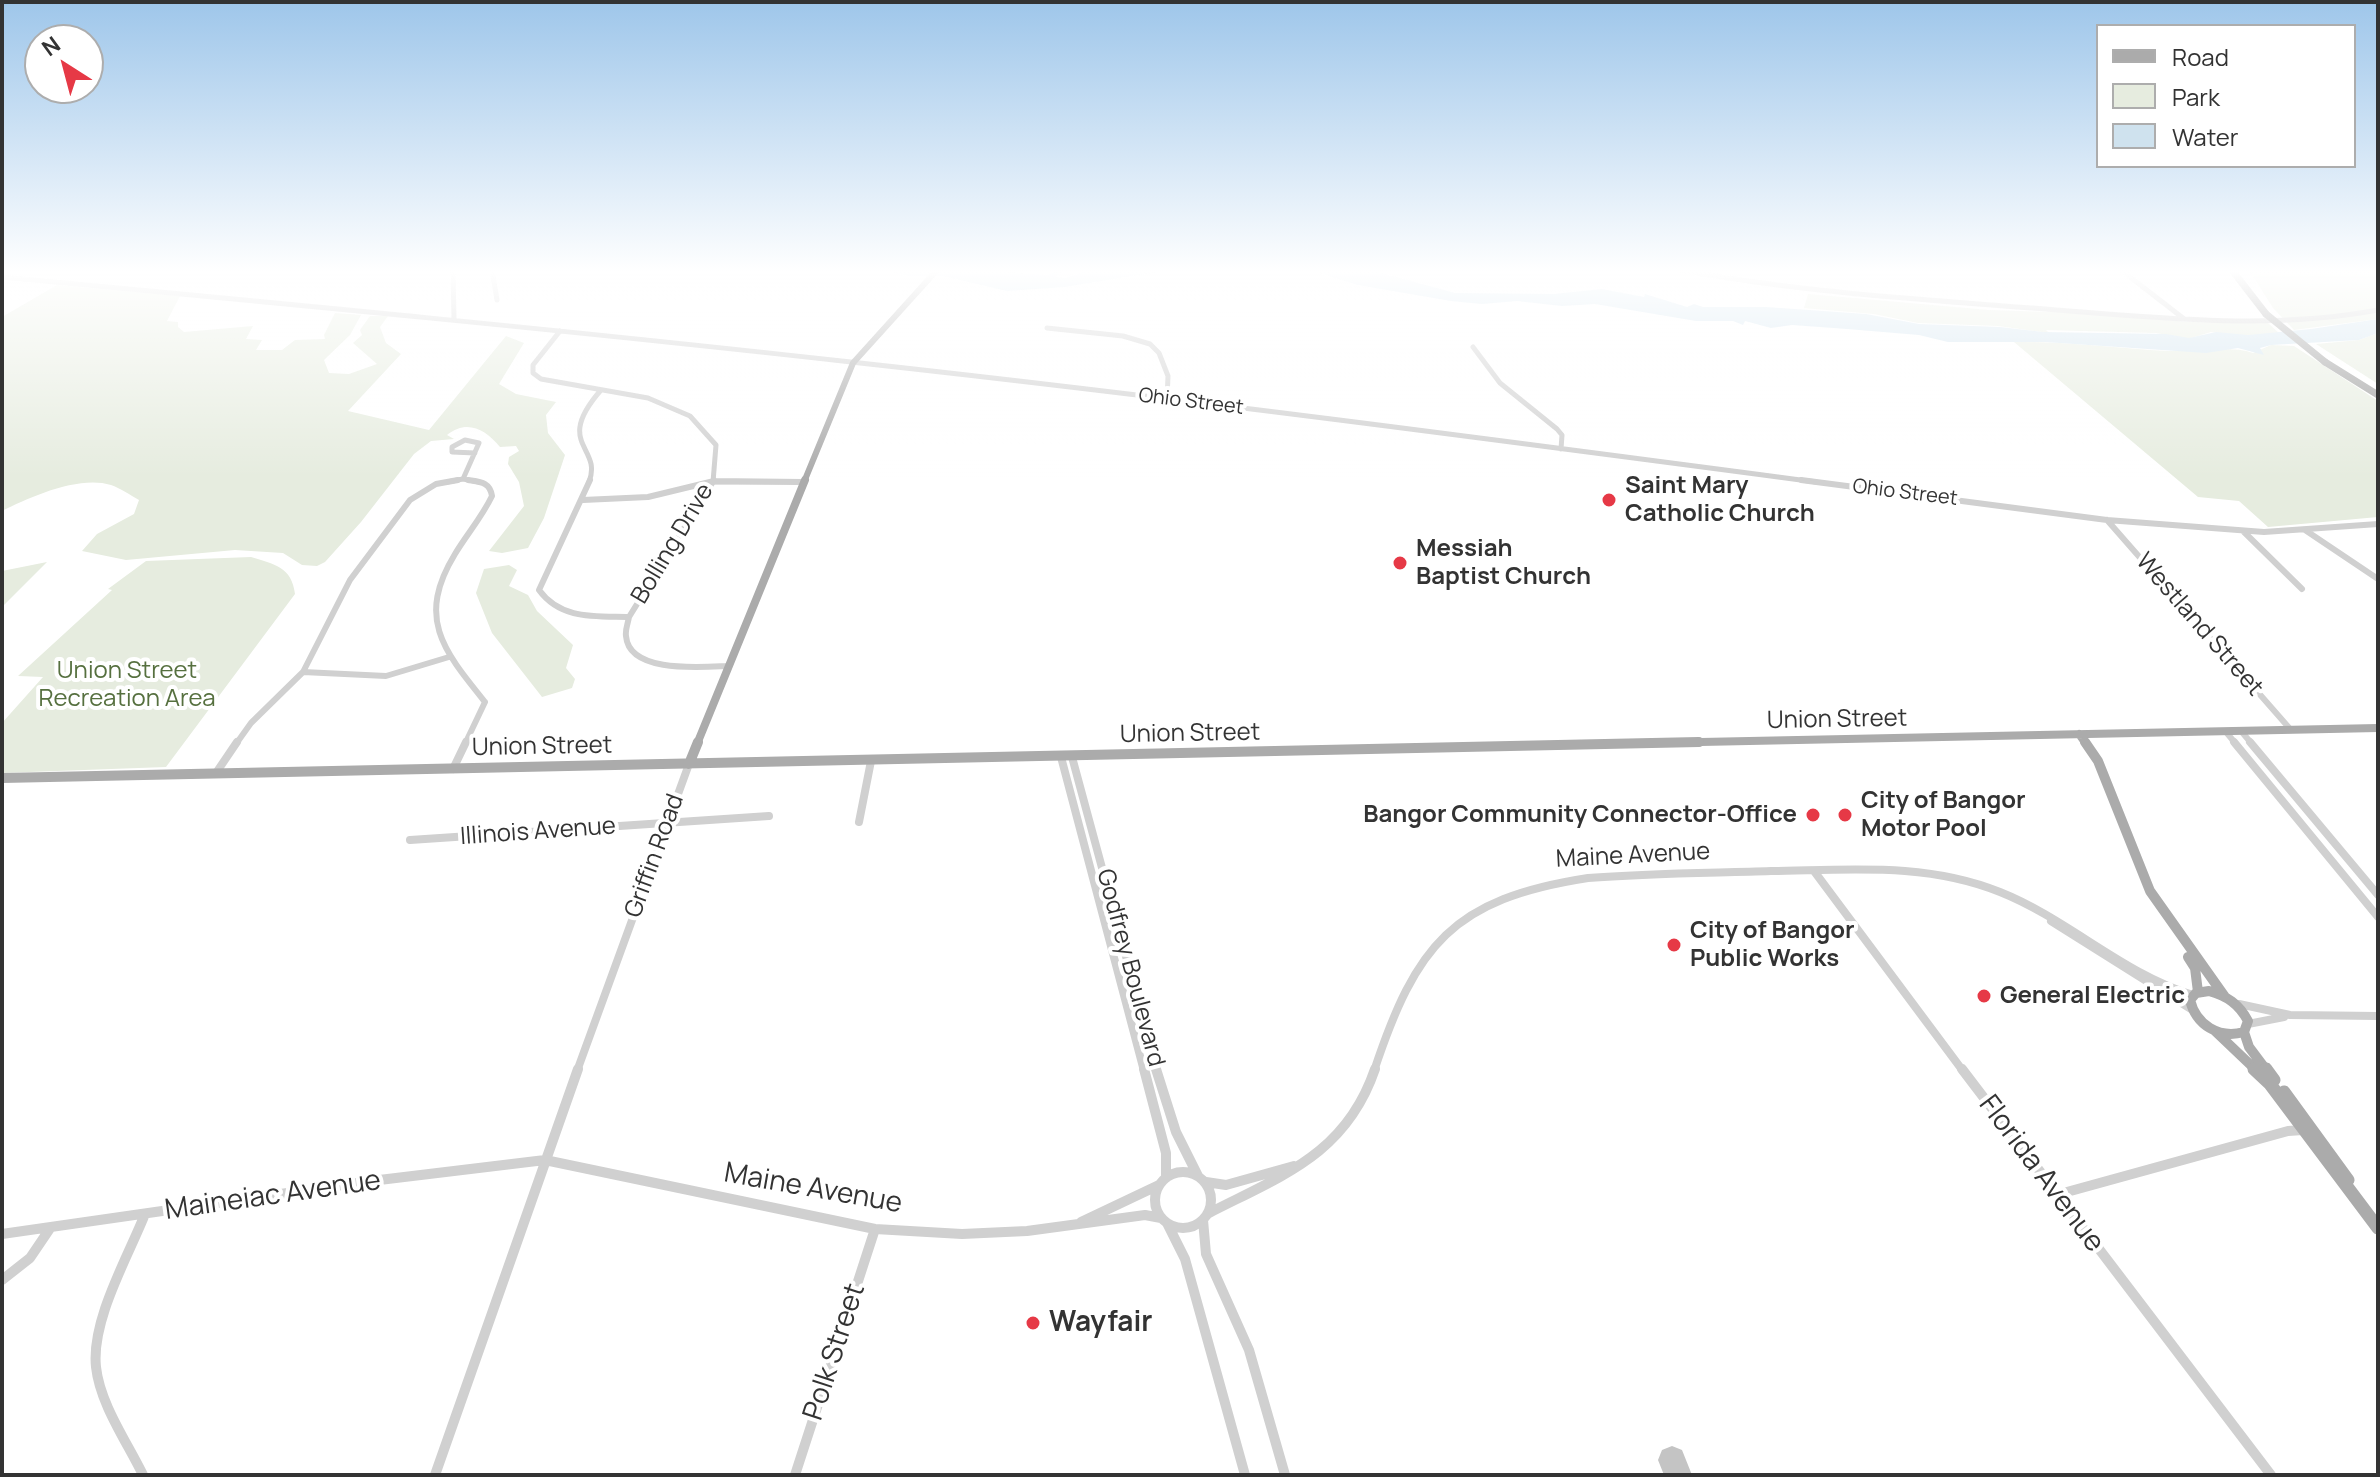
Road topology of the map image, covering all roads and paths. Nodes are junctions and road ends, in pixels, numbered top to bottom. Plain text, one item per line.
1 (554, 339) edge
2 (633, 339) edge
3 (875, 339) edge
4 (1134, 339) edge
5 (2300, 339) edge
6 (1473, 347) dead end
7 (853, 363) junction
8 (601, 390) junction
9 (2378, 393) edge
10 (1167, 399) junction
11 (1561, 449) junction
12 (475, 453) junction
13 (463, 479) junction
14 (714, 481) junction
15 (803, 482) junction
16 (583, 500) junction
17 (2107, 520) junction
18 (2378, 524) edge
19 (2305, 530) junction
20 (2243, 531) junction
21 (2378, 579) edge
22 (2302, 589) dead end
23 (629, 617) junction
24 (449, 657) junction
25 (728, 666) junction
26 (303, 672) junction
27 (2378, 728) edge
28 (2291, 730) junction
29 (2241, 731) junction
30 (2226, 732) junction
31 (2079, 734) junction
32 (1067, 757) junction
33 (871, 761) junction
34 (689, 764) junction
35 (453, 769) junction
36 (214, 776) junction
37 (2, 778) edge
38 (769, 816) dead end
39 (859, 822) dead end
40 (666, 824) junction
41 (410, 840) dead end
42 (1814, 871) junction
43 (2378, 895) edge
44 (2157, 902) junction
45 (2046, 917) junction
46 (2378, 917) edge
47 (2196, 994) junction
48 (2230, 999) junction
49 (2191, 1009) junction
50 (2302, 1015) junction
51 (2378, 1016) edge
52 (2246, 1028) junction
53 (2215, 1031) junction
54 (2303, 1130) junction
55 (545, 1160) junction
56 (1312, 1160) junction
57 (1201, 1179) junction
58 (1162, 1181) junction
59 (2056, 1195) junction
60 (2365, 1211) junction
61 (145, 1214) junction
62 (1206, 1216) junction
63 (1164, 1220) junction
64 (1075, 1225) junction
65 (51, 1227) junction
66 (2378, 1228) edge
67 (875, 1229) junction
68 (2, 1234) edge
69 (2, 1280) edge
70 (143, 1475) edge
71 (435, 1475) edge
72 (795, 1475) edge
73 (1245, 1475) edge
74 (1285, 1475) edge
75 (2271, 1475) edge

1 - 8 street, Bolling Drive
2 - 7 street, Ohio Street
3 - 7 main road, Griffin Road
4 - 10 street
5 - 9 highway, bridge
6 - 11 street
7 - 10 street, Ohio Street
7 - 15 main road, Griffin Road
8 - 14 street, Bolling Drive
8 - 16 street
10 - 11 street, Ohio Street
11 - 17 street, Ohio Street
12 - 12 street
12 - 13 street
13 - 24 street
13 - 26 street
14 - 15 street
14 - 16 street
14 - 23 street, Bolling Drive
15 - 25 main road, Griffin Road
16 - 23 street
17 - 20 street, Ohio Street
17 - 28 street, Westland Street
18 - 19 street, Ohio Street
19 - 20 street, Ohio Street
19 - 21 street
20 - 22 street
23 - 25 street, Bolling Drive
24 - 26 street
24 - 35 street
25 - 34 main road, Griffin Road
26 - 36 street
27 - 28 main road, Union Street
28 - 29 main road, Union Street
29 - 30 main road, Union Street
29 - 43 street
30 - 31 main road, Union Street
30 - 46 street
31 - 32 main road, Union Street
31 - 44 main road
32 - 33 main road, Union Street
32 - 57 street, Godfrey Boulevard
32 - 58 street, Godfrey Boulevard
33 - 34 main road, Union Street
33 - 39 street
34 - 35 main road, Union Street
34 - 40 street, Griffin Road
35 - 36 main road, Union Street
36 - 37 main road, Union Street
38 - 40 street, Illinois Avenue
40 - 41 street, Illinois Avenue
40 - 55 street, Griffin Road
42 - 45 street, Maine Avenue
42 - 56 street, Maine Avenue
42 - 59 street, Florida Avenue
44 - 47 main road
44 - 48 main road
45 - 47 street, Maine Avenue
45 - 49 street, Maine Avenue
47 - 48 main road
47 - 49 main road
48 - 50 street
48 - 52 main road
49 - 53 main road
50 - 51 street
50 - 52 street
52 - 53 main road
52 - 60 main road
53 - 54 main road
54 - 59 street
54 - 60 main road
55 - 61 street, Maineiac Avenue
55 - 67 street, Maine Avenue
55 - 71 street, Griffin Road
56 - 57 street, Maine Avenue
56 - 62 street, Maine Avenue
57 - 58 street
57 - 62 street
58 - 63 street
58 - 64 street, Maine Avenue
59 - 75 street, Florida Avenue
60 - 66 main road
61 - 65 street, Maineiac Avenue
61 - 70 street
62 - 63 street
62 - 74 street
63 - 64 street, Maine Avenue
63 - 73 street
64 - 67 street, Maine Avenue
65 - 68 street, Maineiac Avenue
65 - 69 street
67 - 72 street, Polk Street

